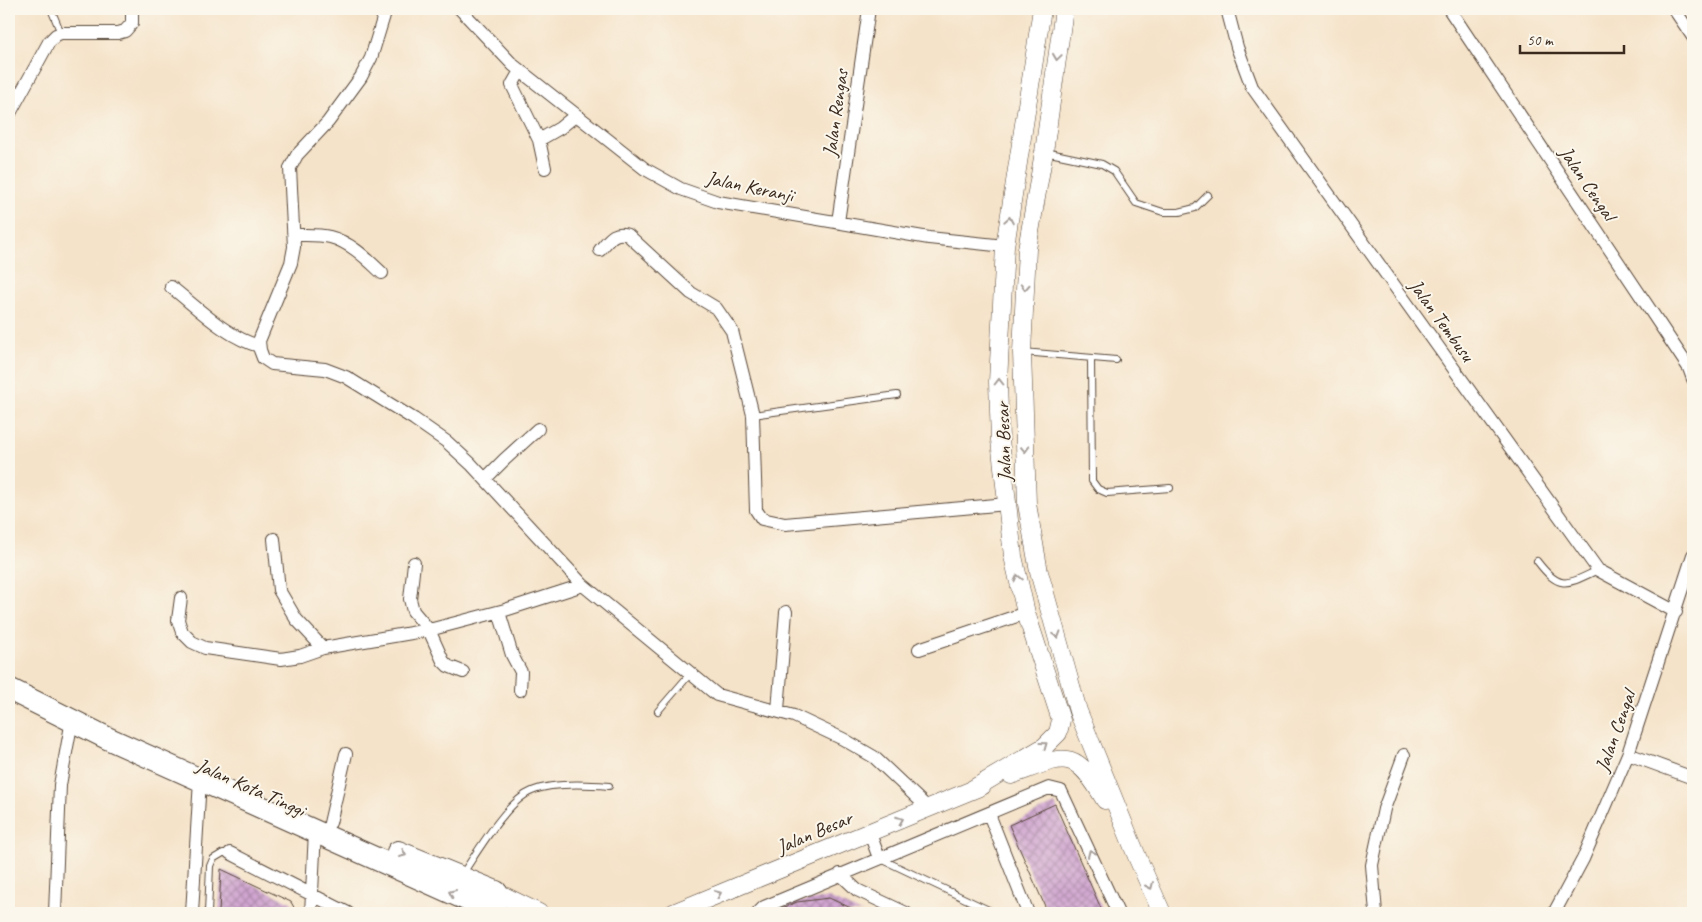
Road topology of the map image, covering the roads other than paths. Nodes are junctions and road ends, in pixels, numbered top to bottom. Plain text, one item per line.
1 (51, 9) edge
2 (132, 9) edge
3 (386, 9) edge
4 (460, 9) edge
5 (869, 9) edge
6 (1042, 9) edge
7 (1064, 9) edge
8 (1227, 9) edge
9 (1449, 9) edge
10 (1674, 9) edge
11 (60, 33) junction
12 (1693, 37) edge
13 (520, 71) junction
14 (9, 115) edge
15 (576, 115) junction
16 (540, 140) junction
17 (1044, 152) junction
18 (545, 168) dead end
19 (1208, 195) dead end
20 (838, 222) junction
21 (294, 235) junction
22 (1005, 246) junction
23 (600, 250) dead end
24 (382, 272) dead end
25 (171, 287) dead end
26 (260, 346) junction
27 (1022, 352) junction
28 (1091, 358) junction
29 (1116, 360) dead end
30 (1693, 379) edge
31 (897, 395) dead end
32 (753, 414) junction
33 (538, 429) dead end
34 (485, 478) junction
35 (1170, 488) dead end
36 (1007, 504) junction
37 (274, 539) dead end
38 (1693, 555) edge
39 (1537, 561) dead end
40 (414, 563) dead end
41 (1598, 570) junction
42 (583, 585) junction
43 (181, 598) dead end
44 (499, 612) junction
45 (786, 612) dead end
46 (1676, 612) junction
47 (1026, 613) junction
48 (429, 630) junction
49 (323, 648) junction
50 (919, 649) dead end
51 (463, 672) dead end
52 (9, 674) edge
53 (690, 674) junction
54 (9, 689) edge
55 (520, 690) dead end
56 (778, 710) junction
57 (658, 712) dead end
58 (72, 720) junction
59 (346, 754) dead end
60 (1628, 754) junction
61 (1404, 755) dead end
62 (1693, 778) edge
63 (200, 780) junction
64 (609, 786) dead end
65 (972, 789) junction
66 (929, 809) junction
67 (989, 814) junction
68 (323, 827) junction
69 (869, 832) junction
70 (230, 853) joint
71 (879, 858) junction
72 (1138, 859) junction
73 (840, 874) junction
74 (459, 879) junction
75 (312, 896) junction
76 (496, 903) edge
77 (677, 912) edge
78 (55, 913) edge
79 (192, 913) edge
80 (208, 913) edge
81 (311, 913) edge
82 (348, 913) edge
83 (539, 913) edge
84 (758, 913) edge
85 (906, 913) edge
86 (995, 913) edge
87 (1028, 913) edge
88 (1118, 913) edge
89 (1162, 913) edge
90 (1376, 913) edge
91 (1554, 913) edge

1 - 11 lane
2 - 11 street
3 - 21 street
4 - 13 street, Jalan Keranji
5 - 20 street, Jalan Rengas
22 -> 6 main road, Jalan Besar
7 -> 17 main road, Jalan Besar
8 - 41 street, Jalan Tembusu
9 - 30 street, Jalan Cengal
10 - 12 street
11 - 14 street
13 - 15 street, Jalan Keranji
13 - 16 street
15 - 16 street
15 - 20 street, Jalan Keranji
16 - 18 street
17 - 19 lane
17 -> 27 main road, Jalan Besar
20 - 22 street, Jalan Keranji
21 - 24 street
21 - 26 street
36 -> 22 main road, Jalan Besar
23 - 32 street
25 - 26 street
26 - 34 street
27 - 28 lane
27 -> 72 main road, Jalan Besar
28 - 29 lane
28 - 35 lane
31 - 32 lane
32 - 36 street
33 - 34 street
34 - 42 street
47 -> 36 main road, Jalan Besar
37 - 49 street
38 - 46 street, Jalan Cengal
39 - 41 lane
40 - 48 street
41 - 46 street, Jalan Tembusu
42 - 44 street
42 - 53 street
43 - 49 street
44 - 48 street
44 - 55 street
45 - 56 street
46 - 60 street, Jalan Cengal
47 - 50 street
65 -> 47 main road, Jalan Besar
48 - 49 street
48 - 51 street
52 - 68 highway, Jalan Kota Tinggi
53 - 56 street
53 - 57 lane
54 - 58 highway
56 - 66 street
58 - 63 highway
58 - 78 street
59 - 68 street
60 - 62 street
60 - 91 street, Jalan Cengal
61 - 90 street
63 - 68 highway
63 - 79 street
64 - 74 lane
65 - 66 main road, Jalan Besar
65 - 72 main road, Jalan Besar
69 -> 66 main road, Jalan Besar
67 - 71 street
67 - 87 street
88 -> 67 street
68 -> 74 highway, Jalan Kota Tinggi
68 - 75 street
76 -> 68 highway
69 - 71 street
77 -> 69 main road, Jalan Besar
70 - 75 street
70 - 80 lane
71 - 73 street
71 - 86 lane
72 -> 89 main road, Jalan Besar
73 - 84 street
73 - 85 street
74 - 76 highway, Jalan Kota Tinggi
75 - 81 street
75 - 82 street
76 - 83 main road

